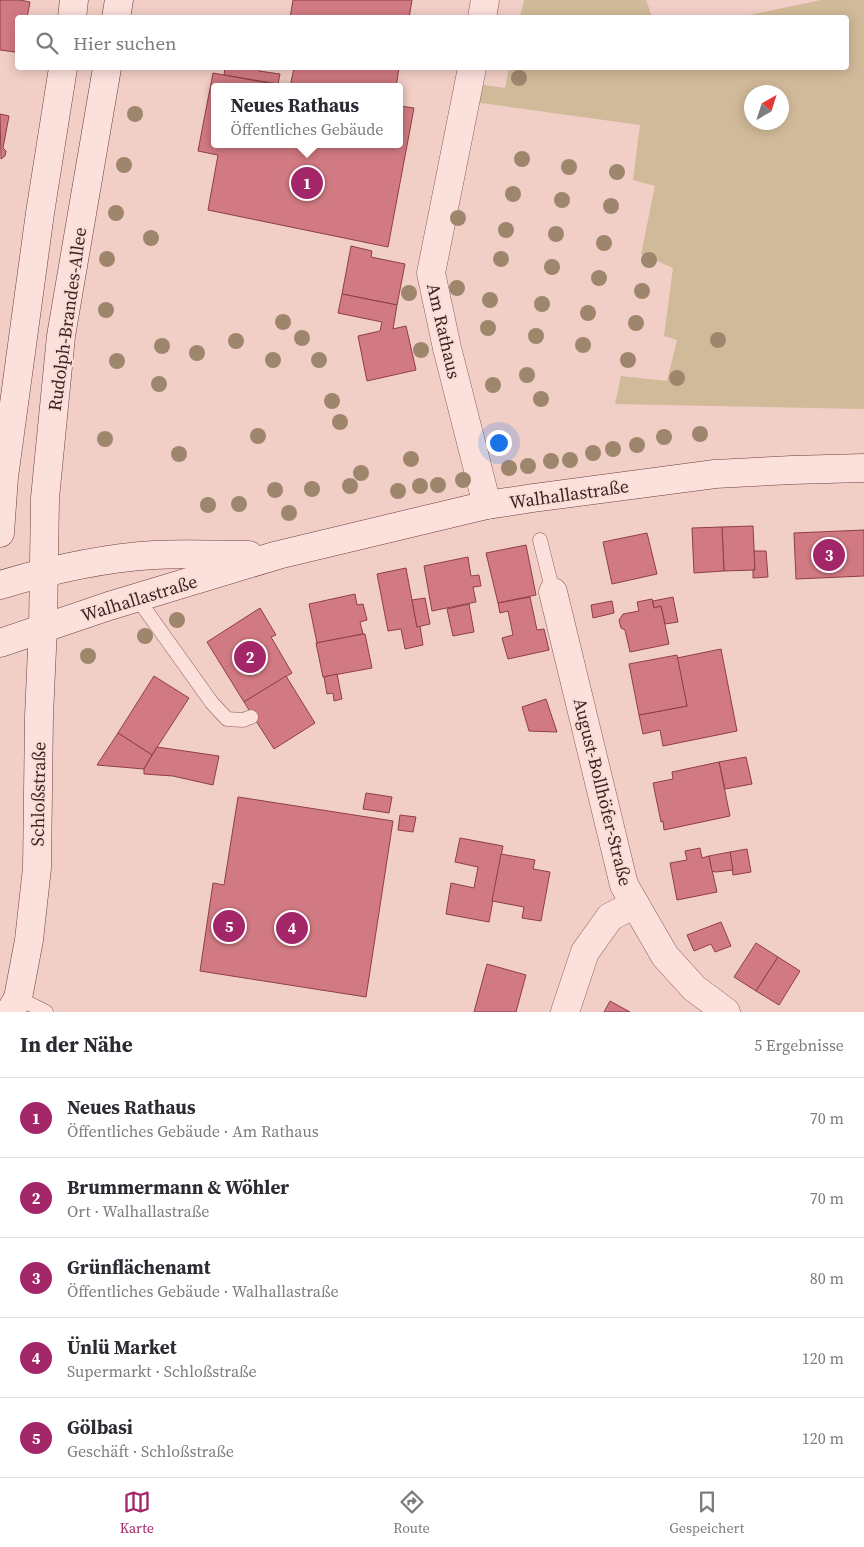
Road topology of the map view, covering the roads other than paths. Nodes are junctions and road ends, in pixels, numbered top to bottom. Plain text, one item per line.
1 (74, 0) edge
2 (119, 0) edge
3 (485, 0) edge
4 (72, 15) edge
5 (116, 15) edge
6 (482, 15) edge
7 (63, 70) edge
8 (107, 70) edge
9 (472, 70) edge
10 (864, 468) edge
11 (487, 505) junction
12 (0, 533) edge
13 (540, 540) dead end
14 (278, 555) junction
15 (44, 572) junction
16 (0, 585) edge
17 (553, 592) joint
18 (137, 598) junction
19 (43, 627) junction
20 (0, 643) edge
21 (250, 717) dead end
22 (634, 904) junction
23 (14, 1005) edge
24 (46, 1012) edge
25 (565, 1012) edge
26 (726, 1012) edge

1 - 4 main road
2 - 5 main road
3 - 6 main road
7 - 12 main road
8 - 15 main road, Rudolph-Brandes-Allee
9 - 11 main road, Am Rathaus
10 - 11 main road, Walhallastraße
11 - 14 main road, Walhallastraße
13 - 17 lane, August-Bollhöfer-Straße
14 - 15 main road, Walhallastraße
14 - 18 main road, Walhallastraße
15 - 16 main road, Walhallastraße
15 - 19 main road, Schloßstraße
17 - 22 main road, August-Bollhöfer-Straße
18 - 19 main road, Walhallastraße
18 - 21 lane
19 - 20 main road, Walhallastraße
19 - 23 main road, Schloßstraße
22 - 25 main road
22 - 26 main road, August-Bollhöfer-Straße
23 - 24 lane

